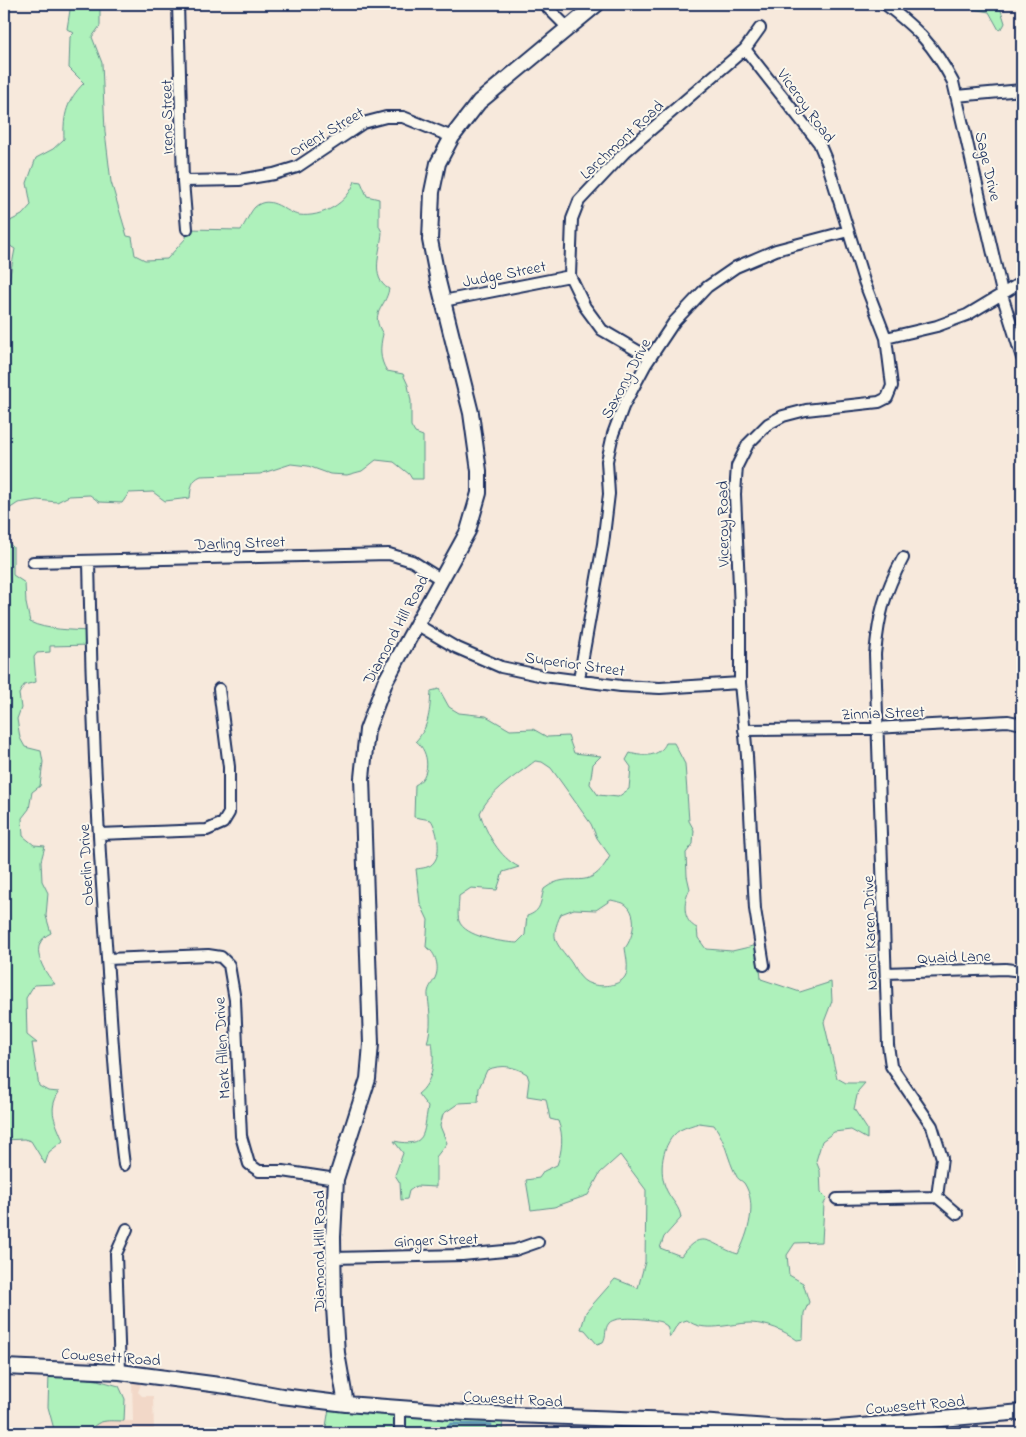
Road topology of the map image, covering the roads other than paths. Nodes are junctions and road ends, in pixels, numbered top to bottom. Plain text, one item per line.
1 (178, 4) edge
2 (544, 4) edge
3 (597, 4) edge
4 (886, 4) edge
5 (568, 28) junction
6 (760, 28) dead end
7 (745, 49) junction
8 (1022, 90) edge
9 (956, 96) junction
10 (452, 137) junction
11 (182, 181) junction
12 (187, 229) dead end
13 (848, 231) junction
14 (570, 276) junction
15 (1022, 282) edge
16 (1003, 294) junction
17 (443, 300) junction
18 (886, 338) junction
19 (650, 358) junction
20 (1022, 358) edge
21 (903, 558) dead end
22 (33, 562) dead end
23 (89, 562) junction
24 (442, 580) junction
25 (416, 624) junction
26 (578, 679) junction
27 (740, 683) junction
28 (220, 689) dead end
29 (1022, 724) edge
30 (879, 727) junction
31 (744, 730) junction
32 (99, 834) junction
33 (107, 959) junction
34 (764, 965) dead end
35 (1022, 971) edge
36 (886, 972) junction
37 (124, 1165) dead end
38 (336, 1179) junction
39 (937, 1197) junction
40 (837, 1199) dead end
41 (957, 1214) dead end
42 (127, 1229) dead end
43 (538, 1242) dead end
44 (333, 1258) junction
45 (4, 1368) edge
46 (120, 1372) junction
47 (346, 1404) junction
48 (400, 1408) junction
49 (1022, 1412) edge
50 (781, 1431) edge
51 (400, 1433) edge

1 - 11 street, Irene Street
2 - 5 street
3 - 5 street, Diamond Hill Road
4 - 9 street, Sage Drive
5 - 10 street, Diamond Hill Road
6 - 7 street, Larchmont Road
7 - 13 street, Viceroy Road
7 - 14 street, Larchmont Road
8 - 9 street
9 - 16 street, Sage Drive
10 - 11 street, Orient Street
10 - 17 street, Diamond Hill Road
11 - 12 street, Irene Street
13 - 18 street, Viceroy Road
13 - 19 street, Saxony Drive
14 - 17 street, Judge Street
14 - 19 street, Larchmont Road
15 - 16 street
16 - 18 street
16 - 20 street, Sage Drive
17 - 24 street, Diamond Hill Road
18 - 27 street, Viceroy Road
19 - 26 street, Saxony Drive
21 - 30 street, Nanci Karen Drive
22 - 23 street, Darling Street
23 - 24 street, Darling Street
23 - 32 street, Oberlin Drive
24 - 25 street, Diamond Hill Road
25 - 26 street, Superior Street
25 - 38 street, Diamond Hill Road
26 - 27 street, Superior Street
27 - 31 street, Viceroy Road
28 - 32 street
29 - 30 street, Zinnia Street
30 - 31 street, Zinnia Street
30 - 36 street, Nanci Karen Drive
31 - 34 street, Viceroy Road
32 - 33 street, Oberlin Drive
33 - 37 street, Oberlin Drive
33 - 38 street, Mark Allen Drive
35 - 36 street, Quaid Lane
36 - 39 street, Nanci Karen Drive
38 - 44 street, Diamond Hill Road
39 - 40 street
39 - 41 street
42 - 46 street
43 - 44 street, Ginger Street
44 - 47 street, Diamond Hill Road
45 - 46 street, Cowesett Road
46 - 47 street, Cowesett Road
47 - 48 street, Cowesett Road
48 - 50 street, Cowesett Road
48 - 51 street
49 - 50 street, Cowesett Road

